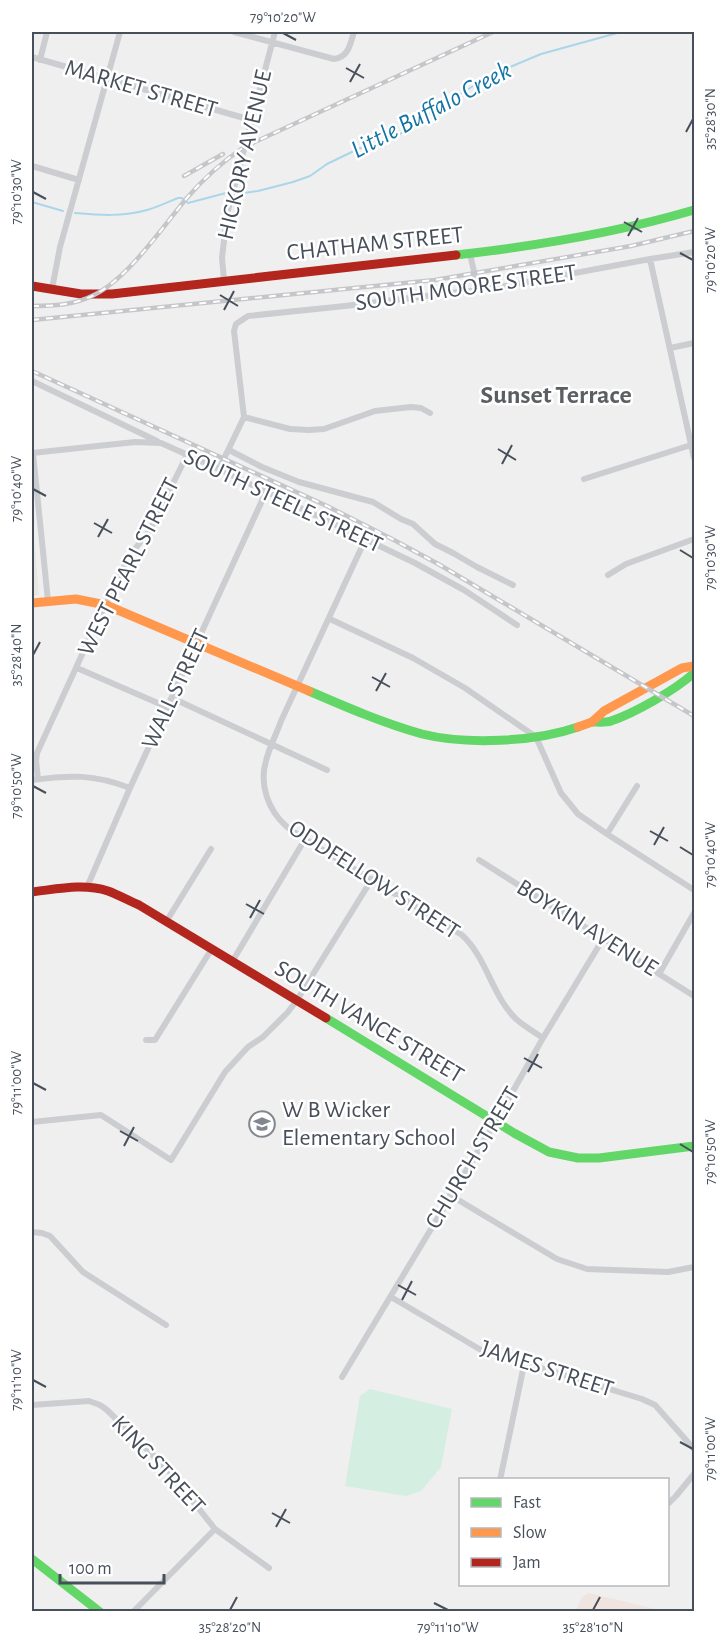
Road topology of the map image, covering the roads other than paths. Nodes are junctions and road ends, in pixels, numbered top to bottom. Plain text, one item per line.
1 (47, 32) edge
2 (120, 32) edge
3 (234, 32) edge
4 (275, 32) edge
5 (354, 32) edge
6 (272, 42) junction
7 (32, 57) edge
8 (40, 60) junction
9 (106, 80) junction
10 (251, 120) junction
11 (32, 166) edge
12 (79, 180) junction
13 (694, 210) edge
14 (694, 252) edge
15 (470, 254) junction
16 (650, 259) junction
17 (224, 280) junction
18 (32, 286) edge
19 (54, 289) junction
20 (478, 290) junction
21 (694, 343) edge
22 (670, 348) junction
23 (32, 381) edge
24 (430, 413) dead end
25 (244, 417) junction
26 (160, 443) junction
27 (693, 445) edge
28 (229, 450) junction
29 (32, 453) edge
30 (187, 455) junction
31 (694, 458) edge
32 (219, 469) junction
33 (584, 479) dead end
34 (266, 492) junction
35 (694, 539) edge
36 (365, 540) junction
37 (608, 575) dead end
38 (513, 585) dead end
39 (48, 601) junction
40 (32, 603) edge
41 (106, 605) junction
42 (330, 619) junction
43 (517, 625) dead end
44 (196, 643) junction
45 (694, 666) edge
46 (77, 668) junction
47 (694, 673) edge
48 (297, 686) junction
49 (172, 698) junction
50 (167, 707) junction
51 (592, 722) junction
52 (536, 737) junction
53 (272, 745) junction
54 (327, 770) dead end
55 (34, 780) edge
56 (637, 786) dead end
57 (130, 788) junction
58 (607, 834) junction
59 (305, 839) junction
60 (211, 849) dead end
61 (479, 860) dead end
62 (372, 879) junction
63 (87, 887) junction
64 (694, 890) edge
65 (32, 892) edge
66 (694, 913) edge
67 (166, 922) junction
68 (603, 939) junction
69 (211, 950) junction
70 (232, 962) junction
71 (659, 974) junction
72 (694, 996) edge
73 (297, 1000) junction
74 (543, 1038) junction
75 (146, 1040) dead end
76 (496, 1121) junction
77 (32, 1122) edge
78 (694, 1146) edge
79 (450, 1195) junction
80 (32, 1232) edge
81 (694, 1267) edge
82 (391, 1297) junction
83 (166, 1325) dead end
84 (524, 1365) junction
85 (342, 1377) dead end
86 (32, 1405) edge
87 (694, 1449) edge
88 (694, 1474) edge
89 (500, 1478) edge
90 (669, 1503) edge
91 (215, 1528) junction
92 (32, 1559) edge
93 (269, 1568) dead end
94 (100, 1611) edge
95 (133, 1611) edge

1 - 8 street
2 - 9 street
3 - 6 street
4 - 6 street, HICKORY AVENUE
5 - 6 street
6 - 10 street, HICKORY AVENUE
7 - 8 street, MARKET STREET
8 - 9 street, MARKET STREET
9 - 10 street, MARKET STREET
9 - 12 street
10 - 17 street, HICKORY AVENUE
11 - 12 street
12 - 19 street
13 - 15 street, CHATHAM STREET
14 - 16 street, SOUTH MOORE STREET
15 - 17 street, CHATHAM STREET
15 - 20 street
16 - 20 street, SOUTH MOORE STREET
16 - 22 street
17 - 19 street, CHATHAM STREET
18 - 19 street, CHATHAM STREET
20 - 25 street, SOUTH MOORE STREET
21 - 22 street
22 - 27 street
23 - 26 street
24 - 25 street
25 - 28 street
26 - 29 street, SOUTH STEELE STREET
26 - 30 street, SOUTH STEELE STREET
27 - 31 street
27 - 33 street
28 - 32 street
28 - 38 street
29 - 39 street
30 - 32 street, SOUTH STEELE STREET
30 - 41 street, WEST PEARL STREET
32 - 34 street, SOUTH STEELE STREET
34 - 36 street, SOUTH STEELE STREET
34 - 44 street, WALL STREET
35 - 37 street
36 - 42 street, ODDFELLOW STREET
36 - 43 street, SOUTH STEELE STREET
39 - 40 street
39 - 41 street
41 - 44 street
41 - 46 street, WEST PEARL STREET
42 - 48 street, ODDFELLOW STREET
42 - 52 street
44 - 48 street
44 - 49 street, WALL STREET
45 - 51 street
46 - 50 street
46 - 55 street, WEST PEARL STREET
47 - 51 street
48 - 52 street
48 - 53 street, ODDFELLOW STREET
49 - 50 street, WALL STREET
49 - 53 street
50 - 57 street, WALL STREET
51 - 52 street
52 - 58 street
53 - 54 street
53 - 59 street, ODDFELLOW STREET
55 - 57 street
56 - 58 street
57 - 63 street, WALL STREET
58 - 64 street
59 - 62 street, ODDFELLOW STREET
59 - 70 street
60 - 67 street
61 - 68 street, BOYKIN AVENUE
62 - 73 street
62 - 74 street, ODDFELLOW STREET
63 - 65 street, SOUTH VANCE STREET
63 - 67 street, SOUTH VANCE STREET
66 - 71 street
67 - 69 street, SOUTH VANCE STREET
68 - 71 street, BOYKIN AVENUE
68 - 74 street, CHURCH STREET
69 - 70 street, SOUTH VANCE STREET
69 - 75 street
70 - 73 street, SOUTH VANCE STREET
71 - 72 street, BOYKIN AVENUE
73 - 76 street, SOUTH VANCE STREET
73 - 77 street
74 - 76 street, CHURCH STREET
76 - 78 street, SOUTH VANCE STREET
76 - 79 street, CHURCH STREET
79 - 81 street
79 - 82 street, CHURCH STREET
80 - 83 street
82 - 84 street, JAMES STREET
82 - 85 street, CHURCH STREET
84 - 87 street, JAMES STREET
84 - 89 street
86 - 91 street, KING STREET
88 - 90 street
91 - 93 street, KING STREET
91 - 95 street
92 - 94 street

